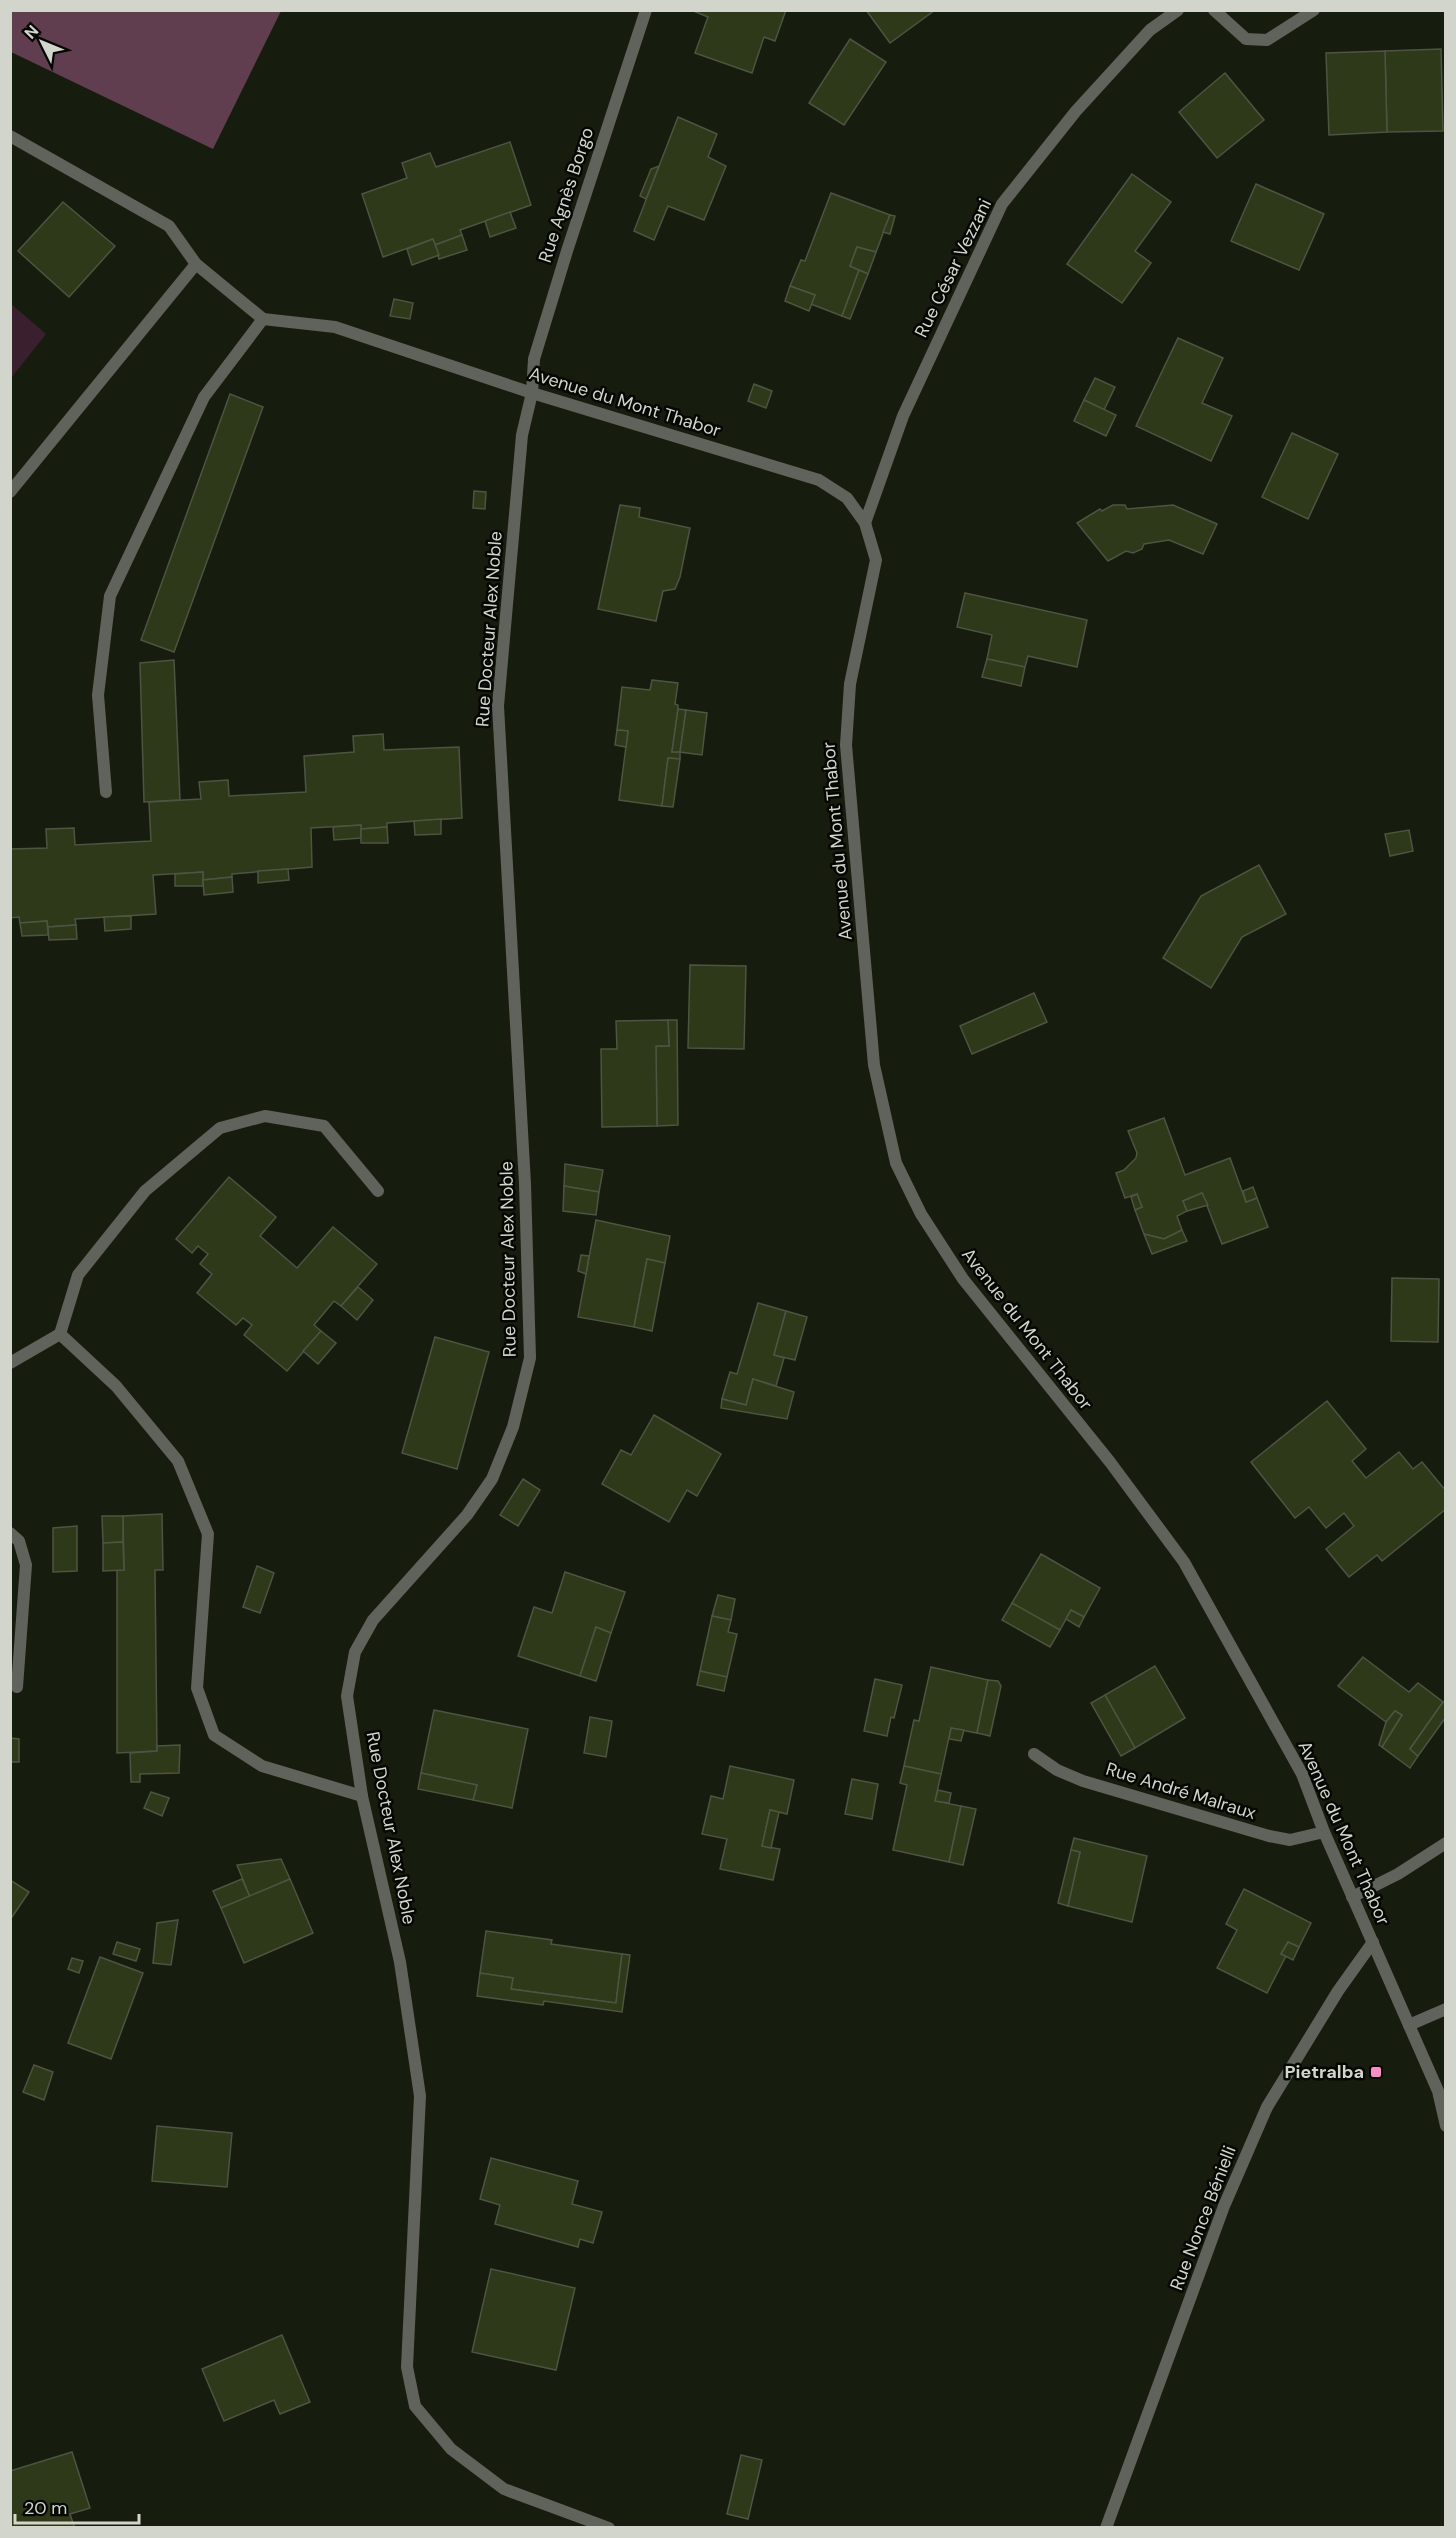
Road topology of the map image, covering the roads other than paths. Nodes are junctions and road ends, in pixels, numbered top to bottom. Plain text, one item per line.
1 (646, 10) edge
2 (1178, 10) edge
3 (1214, 10) edge
4 (1314, 10) edge
5 (10, 136) edge
6 (196, 264) junction
7 (263, 319) junction
8 (532, 393) junction
9 (10, 492) edge
10 (865, 523) junction
11 (106, 792) dead end
12 (378, 1191) dead end
13 (60, 1334) junction
14 (10, 1363) edge
15 (10, 1533) edge
16 (16, 1687) dead end
17 (1034, 1754) dead end
18 (362, 1796) junction
19 (1324, 1832) junction
20 (1446, 1843) edge
21 (1353, 1897) junction
22 (1373, 1942) junction
23 (1446, 2009) edge
24 (1409, 2025) junction
25 (1442, 2090) edge
26 (1446, 2126) edge
27 (609, 2528) edge
28 (1106, 2528) edge

1 - 8 street, Rue Agnès Borgo
2 - 10 street, Rue César Vezzani
3 - 4 street
5 - 6 street
6 - 7 street
6 - 9 street
7 - 8 street, Avenue du Mont Thabor
7 - 11 street
8 - 10 street, Avenue du Mont Thabor
8 - 18 street, Rue Docteur Alex Noble
10 - 19 street, Avenue du Mont Thabor
12 - 13 street
13 - 14 street
13 - 18 street
15 - 16 street
17 - 19 street, Rue André Malraux
18 - 27 street, Rue Docteur Alex Noble
19 - 21 street, Avenue du Mont Thabor
20 - 21 street
21 - 22 street, Avenue du Mont Thabor
22 - 24 street, Avenue du Mont Thabor
22 - 28 street, Rue Nonce Bénielli
23 - 24 street
24 - 25 street, Avenue du Mont Thabor
25 - 26 street, Avenue du Mont Thabor

